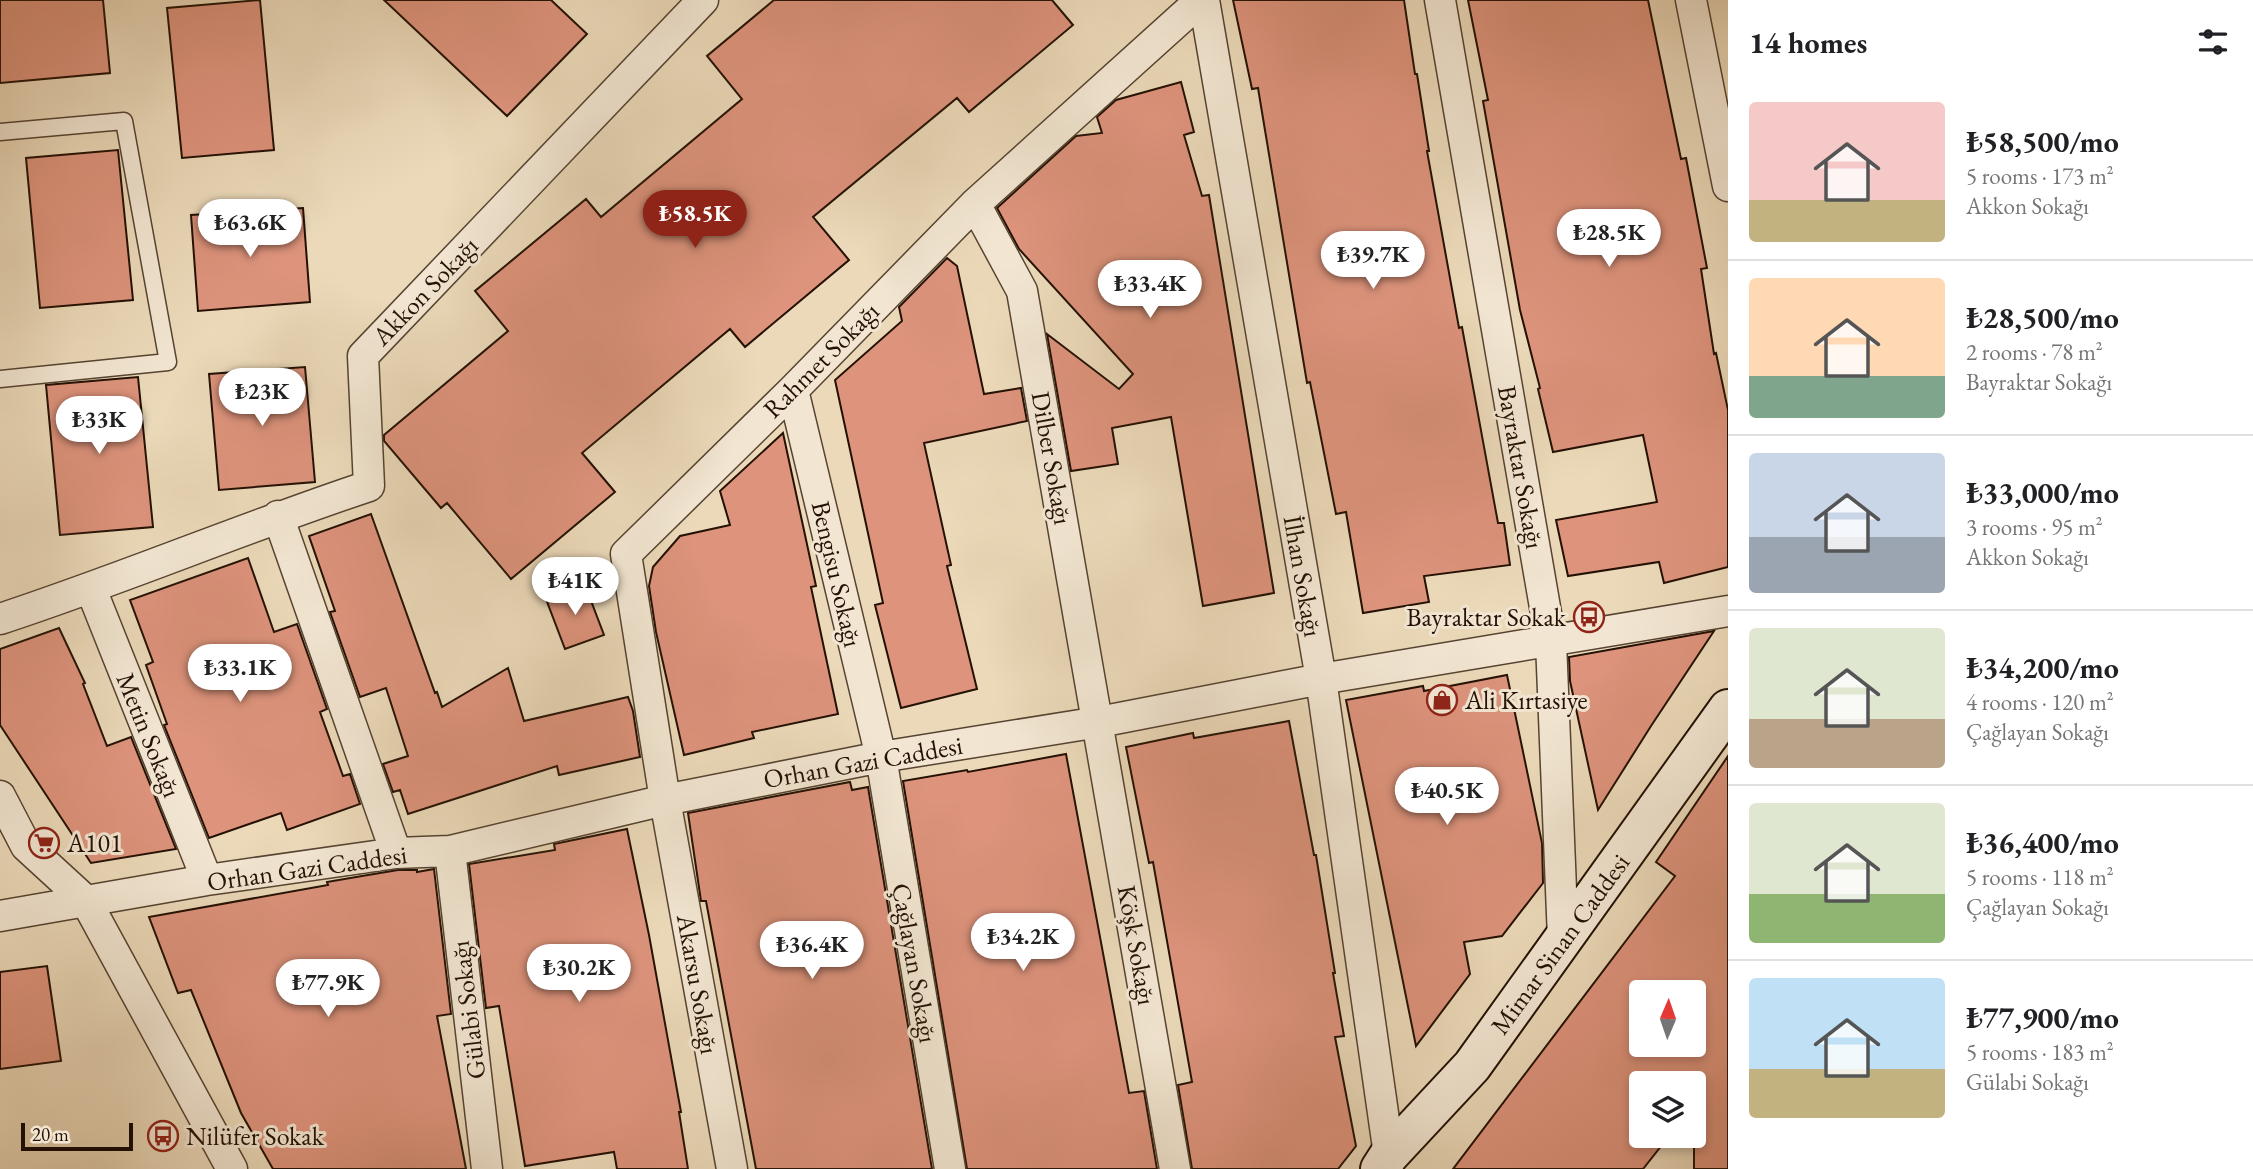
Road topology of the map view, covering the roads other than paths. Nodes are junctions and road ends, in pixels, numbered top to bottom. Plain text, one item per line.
1 (703, 0) edge
2 (1203, 0) edge
3 (1440, 0) edge
4 (1691, 0) edge
5 (0, 132) edge
6 (1728, 186) edge
7 (975, 204) junction
8 (0, 379) edge
9 (793, 390) junction
10 (278, 516) junction
11 (91, 589) junction
12 (1728, 611) edge
13 (0, 619) edge
14 (1551, 642) junction
15 (1321, 679) junction
16 (1728, 709) edge
17 (1099, 722) junction
18 (881, 757) junction
19 (0, 796) edge
20 (665, 800) junction
21 (450, 851) junction
22 (396, 853) junction
23 (207, 880) junction
24 (86, 901) junction
25 (0, 916) edge
26 (1563, 939) junction
27 (1384, 1162) edge
28 (232, 1169) edge
29 (486, 1169) edge
30 (732, 1169) edge
31 (950, 1169) edge
32 (1175, 1169) edge

1 - 10 street, Akkon Sokağı
2 - 7 street, Rahmet Sokağı
2 - 15 street, İlhan Sokağı
3 - 14 street, Bayraktar Sokağı
4 - 6 street
5 - 8 lane
7 - 9 street, Rahmet Sokağı
7 - 17 street, Dilber Sokağı
9 - 18 street, Bengisu Sokağı
9 - 20 street, Rahmet Sokağı
10 - 11 street, Akkon Sokağı
10 - 22 street
11 - 13 street, Akkon Sokağı
11 - 23 street, Metin Sokağı
12 - 14 street, Orhan Gazi Caddesi
14 - 15 street, Orhan Gazi Caddesi
14 - 26 street, Bayraktar Sokağı
15 - 17 street, Orhan Gazi Caddesi
15 - 27 street, İlhan Sokağı
16 - 26 street, Mimar Sinan Caddesi
17 - 18 street, Orhan Gazi Caddesi
17 - 32 street, Köşk Sokağı
18 - 20 street, Orhan Gazi Caddesi
18 - 31 street, Çağlayan Sokağı
19 - 24 street
20 - 21 street, Orhan Gazi Caddesi
20 - 30 street, Akarsu Sokağı
21 - 22 street, Orhan Gazi Caddesi
21 - 29 street, Gülabi Sokağı
22 - 23 street, Orhan Gazi Caddesi
23 - 24 street, Orhan Gazi Caddesi
24 - 25 street, Orhan Gazi Caddesi
24 - 28 street
26 - 27 street, Mimar Sinan Caddesi

